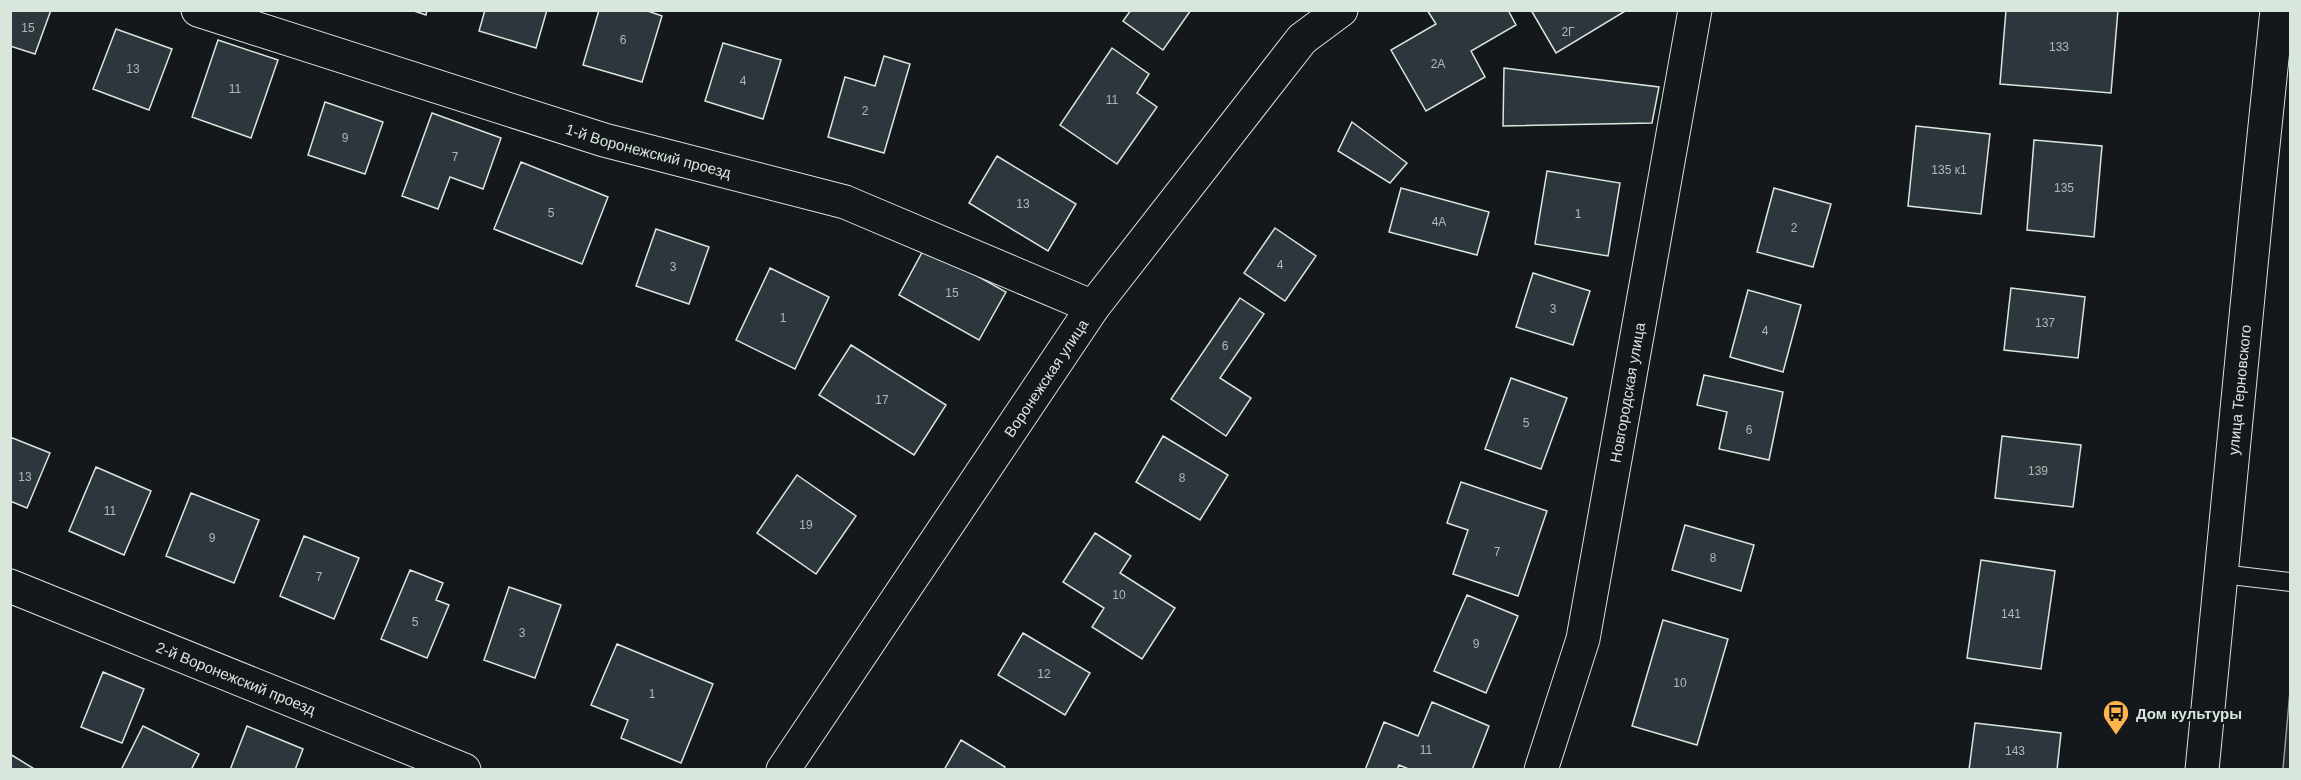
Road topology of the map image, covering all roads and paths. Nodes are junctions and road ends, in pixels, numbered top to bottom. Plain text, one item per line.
1 (198, 10) edge
2 (1341, 10) edge
3 (1695, 10) edge
4 (2277, 10) edge
5 (1094, 307) junction
6 (2222, 574) junction
7 (2290, 582) edge
8 (10, 586) edge
9 (464, 770) edge
10 (783, 770) edge
11 (1541, 770) edge
12 (2202, 770) edge

1 - 5 street, 1-й Воронежский проезд
2 - 5 street, Воронежская улица
3 - 11 street, Новгородская улица
4 - 6 street, улица Терновского
5 - 10 street, Воронежская улица
6 - 7 lane
6 - 12 street, улица Терновского
8 - 9 street, 2-й Воронежский проезд

